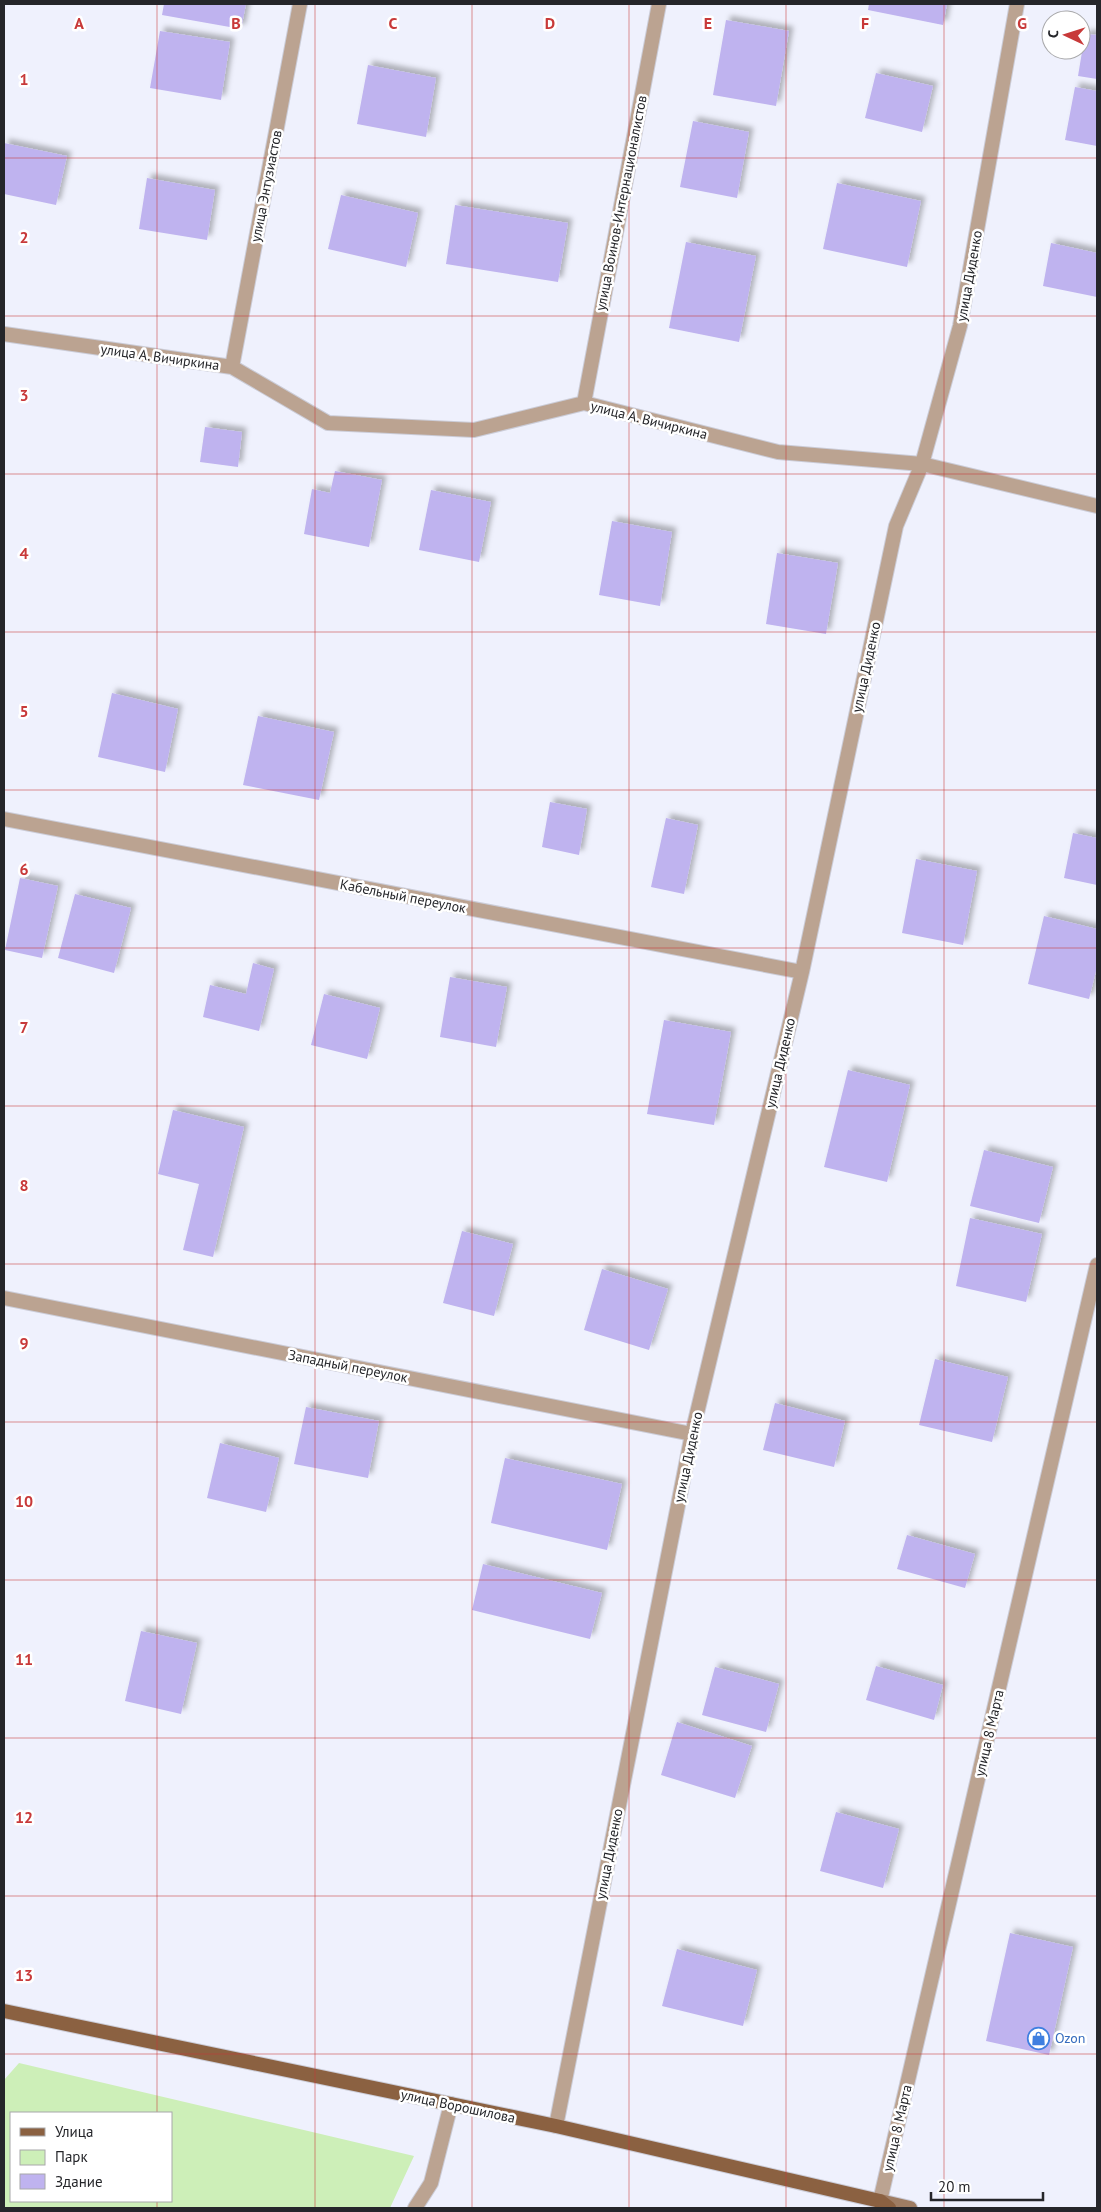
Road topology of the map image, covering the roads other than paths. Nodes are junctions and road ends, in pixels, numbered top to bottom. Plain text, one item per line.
1 (300, 4) edge
2 (659, 4) edge
3 (1016, 4) edge
4 (4, 334) edge
5 (232, 368) junction
6 (584, 403) junction
7 (922, 464) junction
8 (1097, 506) edge
9 (4, 819) edge
10 (802, 972) junction
11 (1097, 1265) edge
12 (4, 1298) edge
13 (692, 1434) junction
14 (5, 2014) edge
15 (452, 2104) junction
16 (556, 2126) junction
17 (885, 2205) edge
18 (415, 2208) edge
19 (910, 2208) edge

1 - 5 street, улица Энтузиастов
2 - 6 street, улица Воинов-Интернационалистов
3 - 7 street, улица Диденко
4 - 5 street, улица А. Вичиркина
5 - 6 street, улица А. Вичиркина
6 - 7 street, улица А. Вичиркина
7 - 8 street, улица А. Вичиркина
7 - 10 street, улица Диденко
9 - 10 street, Кабельный переулок
10 - 13 street, улица Диденко
11 - 17 street, улица 8 Марта
12 - 13 street, Западный переулок
13 - 16 street, улица Диденко
14 - 15 main road, улица Ворошилова
15 - 16 main road, улица Ворошилова
15 - 18 street
16 - 17 main road, улица Ворошилова
17 - 19 main road, улица Ворошилова

